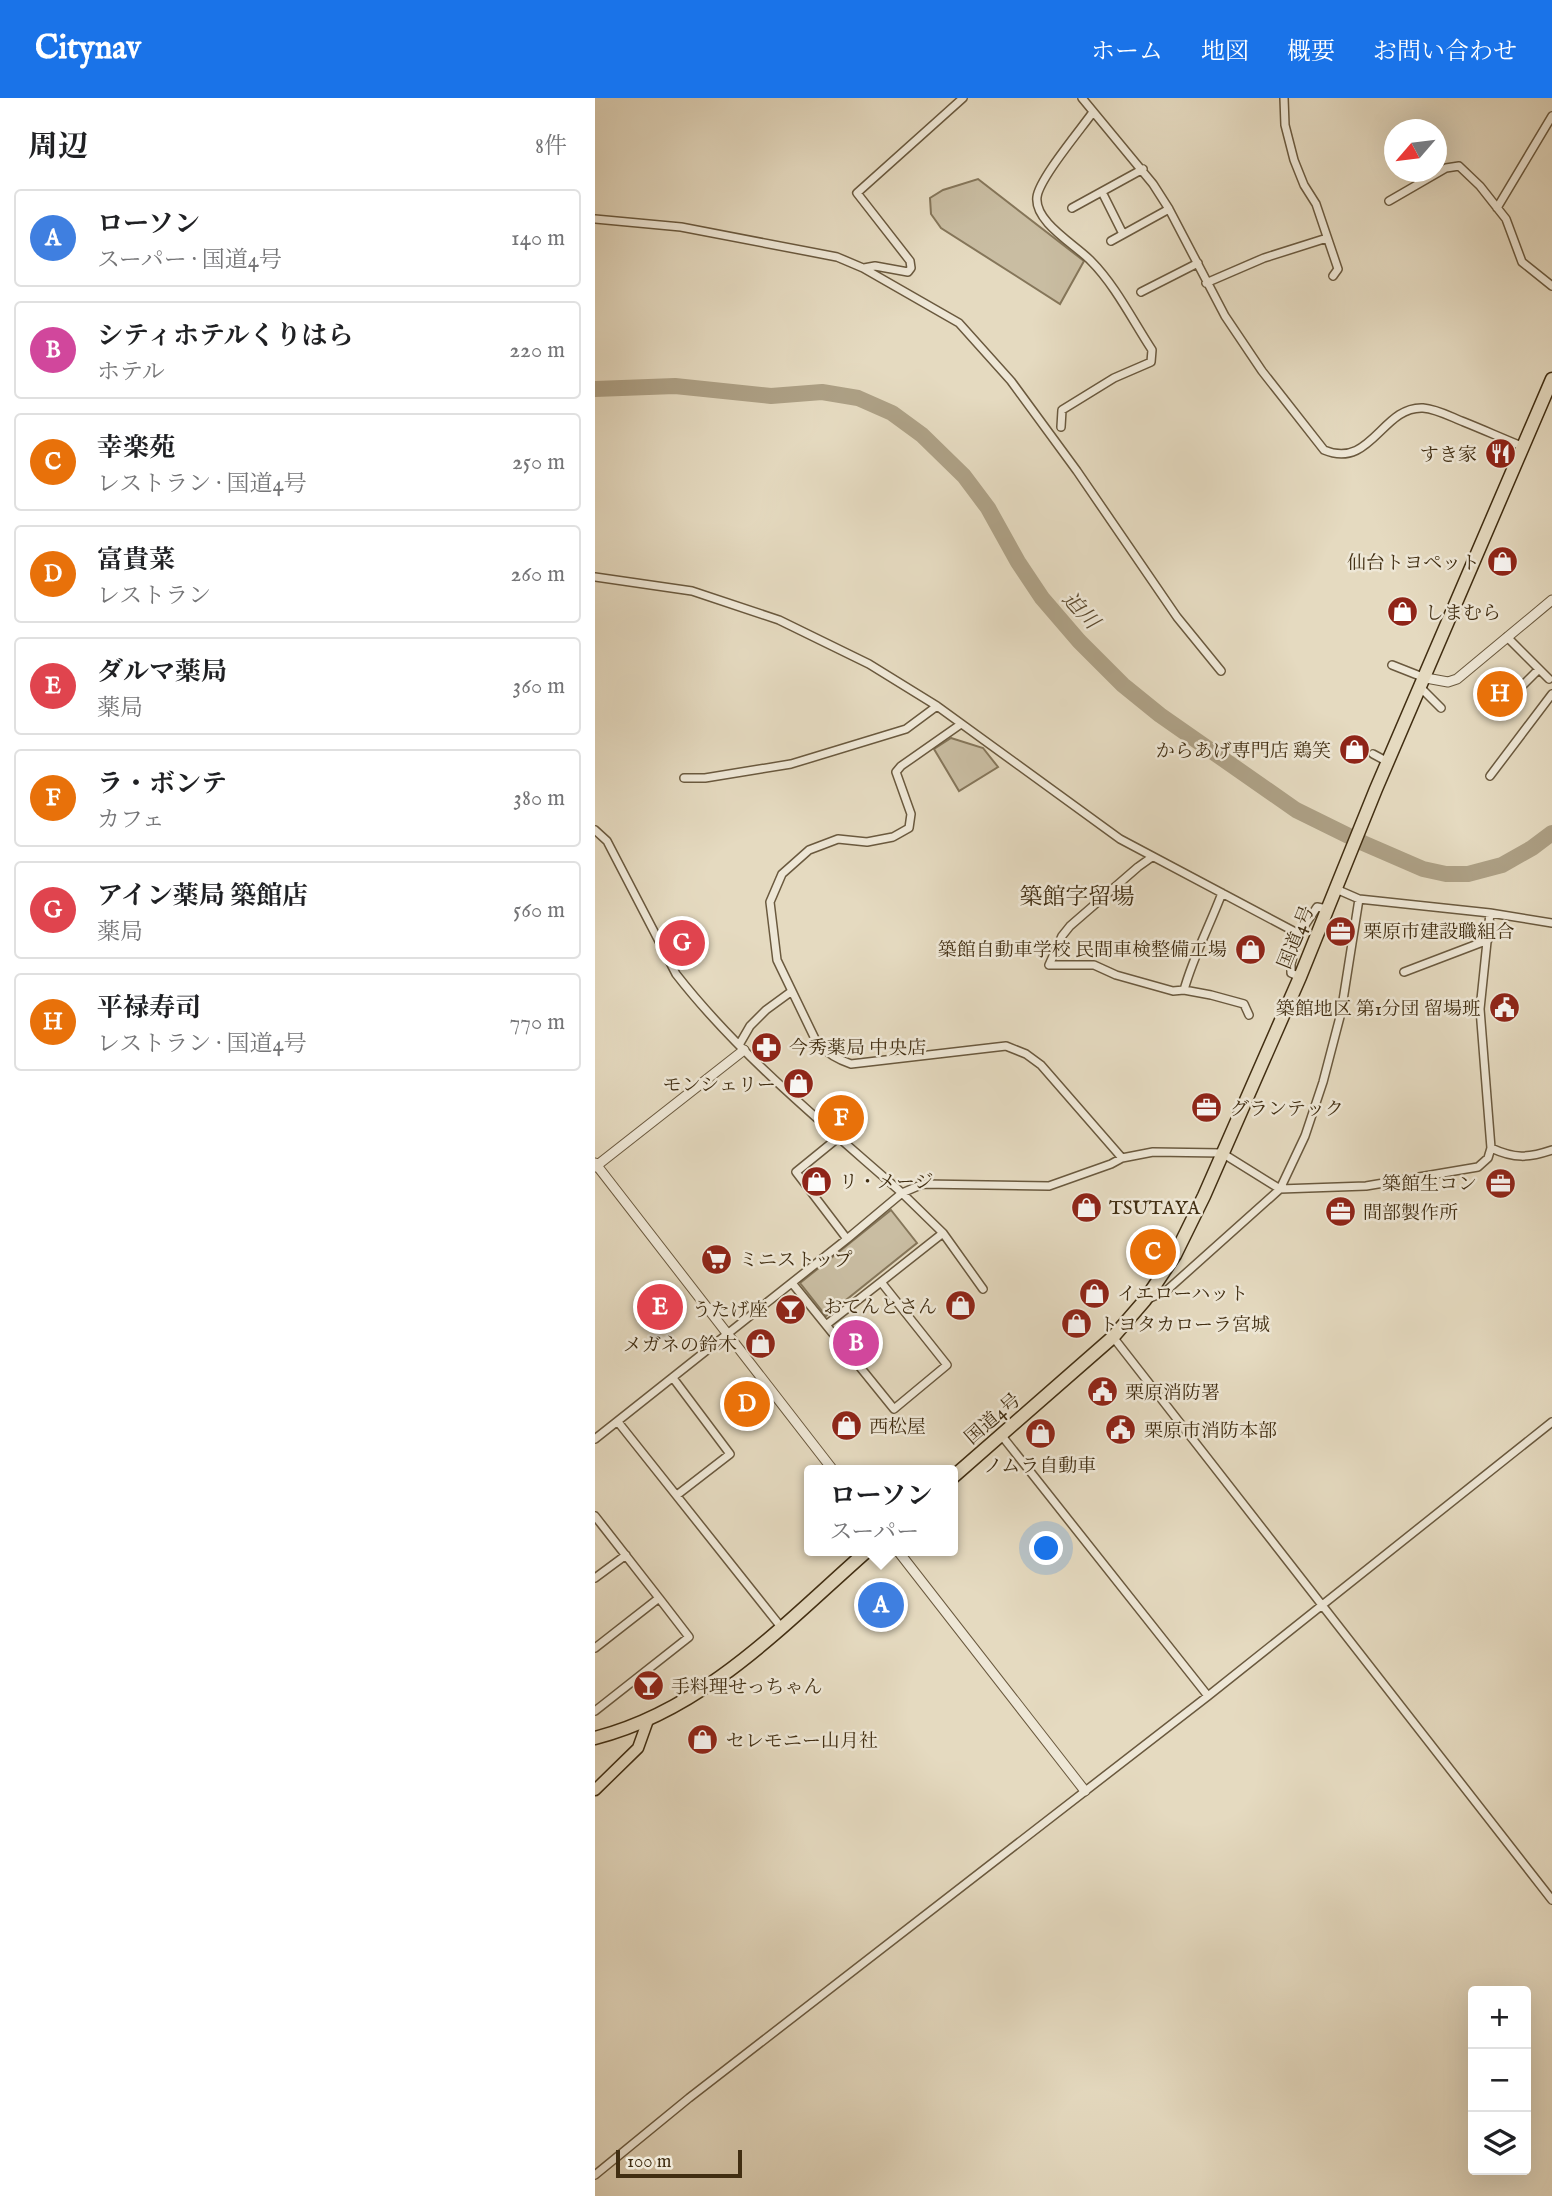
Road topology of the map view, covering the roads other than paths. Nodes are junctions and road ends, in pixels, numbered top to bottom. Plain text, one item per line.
1 (963, 98) edge
2 (1081, 98) edge
3 (1284, 98) edge
4 (1093, 112) junction
5 (1552, 116) edge
6 (1143, 169) junction
7 (1102, 192) junction
8 (1389, 201) dead end
9 (1072, 208) dead end
10 (1497, 208) junction
11 (1169, 209) junction
12 (595, 219) edge
13 (1123, 234) junction
14 (1327, 238) junction
15 (1111, 241) dead end
16 (1198, 263) junction
17 (863, 268) junction
18 (1333, 276) dead end
19 (1206, 283) junction
20 (1552, 286) edge
21 (1141, 292) dead end
22 (1552, 379) edge
23 (1061, 427) dead end
24 (1524, 447) junction
25 (595, 577) edge
26 (1552, 600) edge
27 (1507, 637) junction
28 (1392, 664) dead end
29 (1539, 669) junction
30 (1221, 671) dead end
31 (1549, 680) dead end
32 (1423, 683) junction
33 (1522, 685) dead end
34 (1552, 694) edge
35 (937, 706) junction
36 (1441, 708) dead end
37 (961, 724) junction
38 (1373, 754) dead end
39 (1388, 762) junction
40 (1490, 776) dead end
41 (684, 778) dead end
42 (595, 830) edge
43 (1152, 857) junction
44 (1337, 885) junction
45 (1222, 892) junction
46 (1359, 899) junction
47 (1327, 909) junction
48 (1490, 913) junction
49 (1552, 923) edge
50 (1299, 934) junction
51 (1488, 940) junction
52 (1404, 972) dead end
53 (1300, 977) junction
54 (1184, 990) junction
55 (792, 991) junction
56 (1249, 1015) dead end
57 (742, 1047) junction
58 (839, 1137) junction
59 (1491, 1148) junction
60 (1552, 1150) edge
61 (1222, 1153) junction
62 (1122, 1158) junction
63 (596, 1165) edge
64 (1280, 1189) junction
65 (902, 1193) junction
66 (943, 1233) junction
67 (847, 1239) junction
68 (881, 1282) junction
69 (792, 1283) junction
70 (983, 1289) dead end
71 (1145, 1300) junction
72 (826, 1325) junction
73 (728, 1334) junction
74 (1113, 1337) junction
75 (673, 1378) junction
76 (618, 1422) junction
77 (1552, 1422) edge
78 (1002, 1436) junction
79 (595, 1439) edge
80 (829, 1465) edge
81 (958, 1473) edge
82 (677, 1495) junction
83 (595, 1516) edge
84 (626, 1555) junction
85 (861, 1556) edge
86 (902, 1556) edge
87 (595, 1578) edge
88 (659, 1598) junction
89 (1322, 1604) junction
90 (781, 1627) junction
91 (595, 1648) edge
92 (1208, 1696) junction
93 (595, 1712) edge
94 (648, 1720) junction
95 (595, 1738) edge
96 (595, 1790) edge
97 (1085, 1791) junction
98 (1552, 1900) edge
99 (595, 2175) edge

1 - 17 street
2 - 4 street
3 - 14 street
4 - 6 street
4 - 23 street
5 - 10 street
6 - 7 street
6 - 11 street
7 - 9 street
7 - 13 street
8 - 10 street
10 - 20 street
11 - 13 street
11 - 16 street
12 - 17 street
13 - 15 street
14 - 18 street
14 - 19 street
16 - 19 street
16 - 21 street
17 - 30 street
19 - 24 street
22 - 24 highway, 国道4号
24 - 32 highway, 国道4号
25 - 35 street
26 - 27 street
27 - 29 street
27 - 32 street
28 - 32 street
29 - 31 street
29 - 33 street
32 - 36 street
32 - 39 highway, 国道4号
34 - 40 street
35 - 37 street
35 - 41 street
37 - 43 street
37 - 55 street
38 - 39 street
39 - 44 highway, 国道4号
42 - 57 street
43 - 45 street
43 - 54 street
44 - 46 street
44 - 47 highway, 国道4号
45 - 50 street
45 - 54 street
46 - 48 street
46 - 64 street
47 - 50 street
47 - 53 highway, 国道4号
48 - 49 street
48 - 51 street
50 - 53 street
51 - 52 street
51 - 59 street
53 - 61 highway, 国道4号
54 - 56 street
55 - 57 street
55 - 62 street
57 - 58 street
57 - 63 street
58 - 65 street
58 - 67 street
59 - 60 street
59 - 64 street
61 - 62 street
61 - 64 street
61 - 71 highway, 国道4号
62 - 65 street
63 - 73 street
64 - 71 street
65 - 66 street
65 - 67 street
66 - 68 street
66 - 70 street
67 - 69 street
68 - 72 street
68 - 72 street
69 - 72 street
69 - 73 street
71 - 74 highway, 国道4号
73 - 75 street
73 - 80 street
74 - 78 highway, 国道4号
74 - 89 street
75 - 76 street
75 - 82 street
76 - 79 street
76 - 82 street
77 - 89 street
78 - 81 highway, 国道4号
78 - 92 street
82 - 90 street
83 - 84 street
84 - 87 street
84 - 88 street
85 - 90 highway
86 - 97 street
88 - 91 street
88 - 93 street
89 - 92 street
89 - 98 street
90 - 94 highway
92 - 97 street
94 - 95 highway
94 - 96 main road
97 - 99 street

